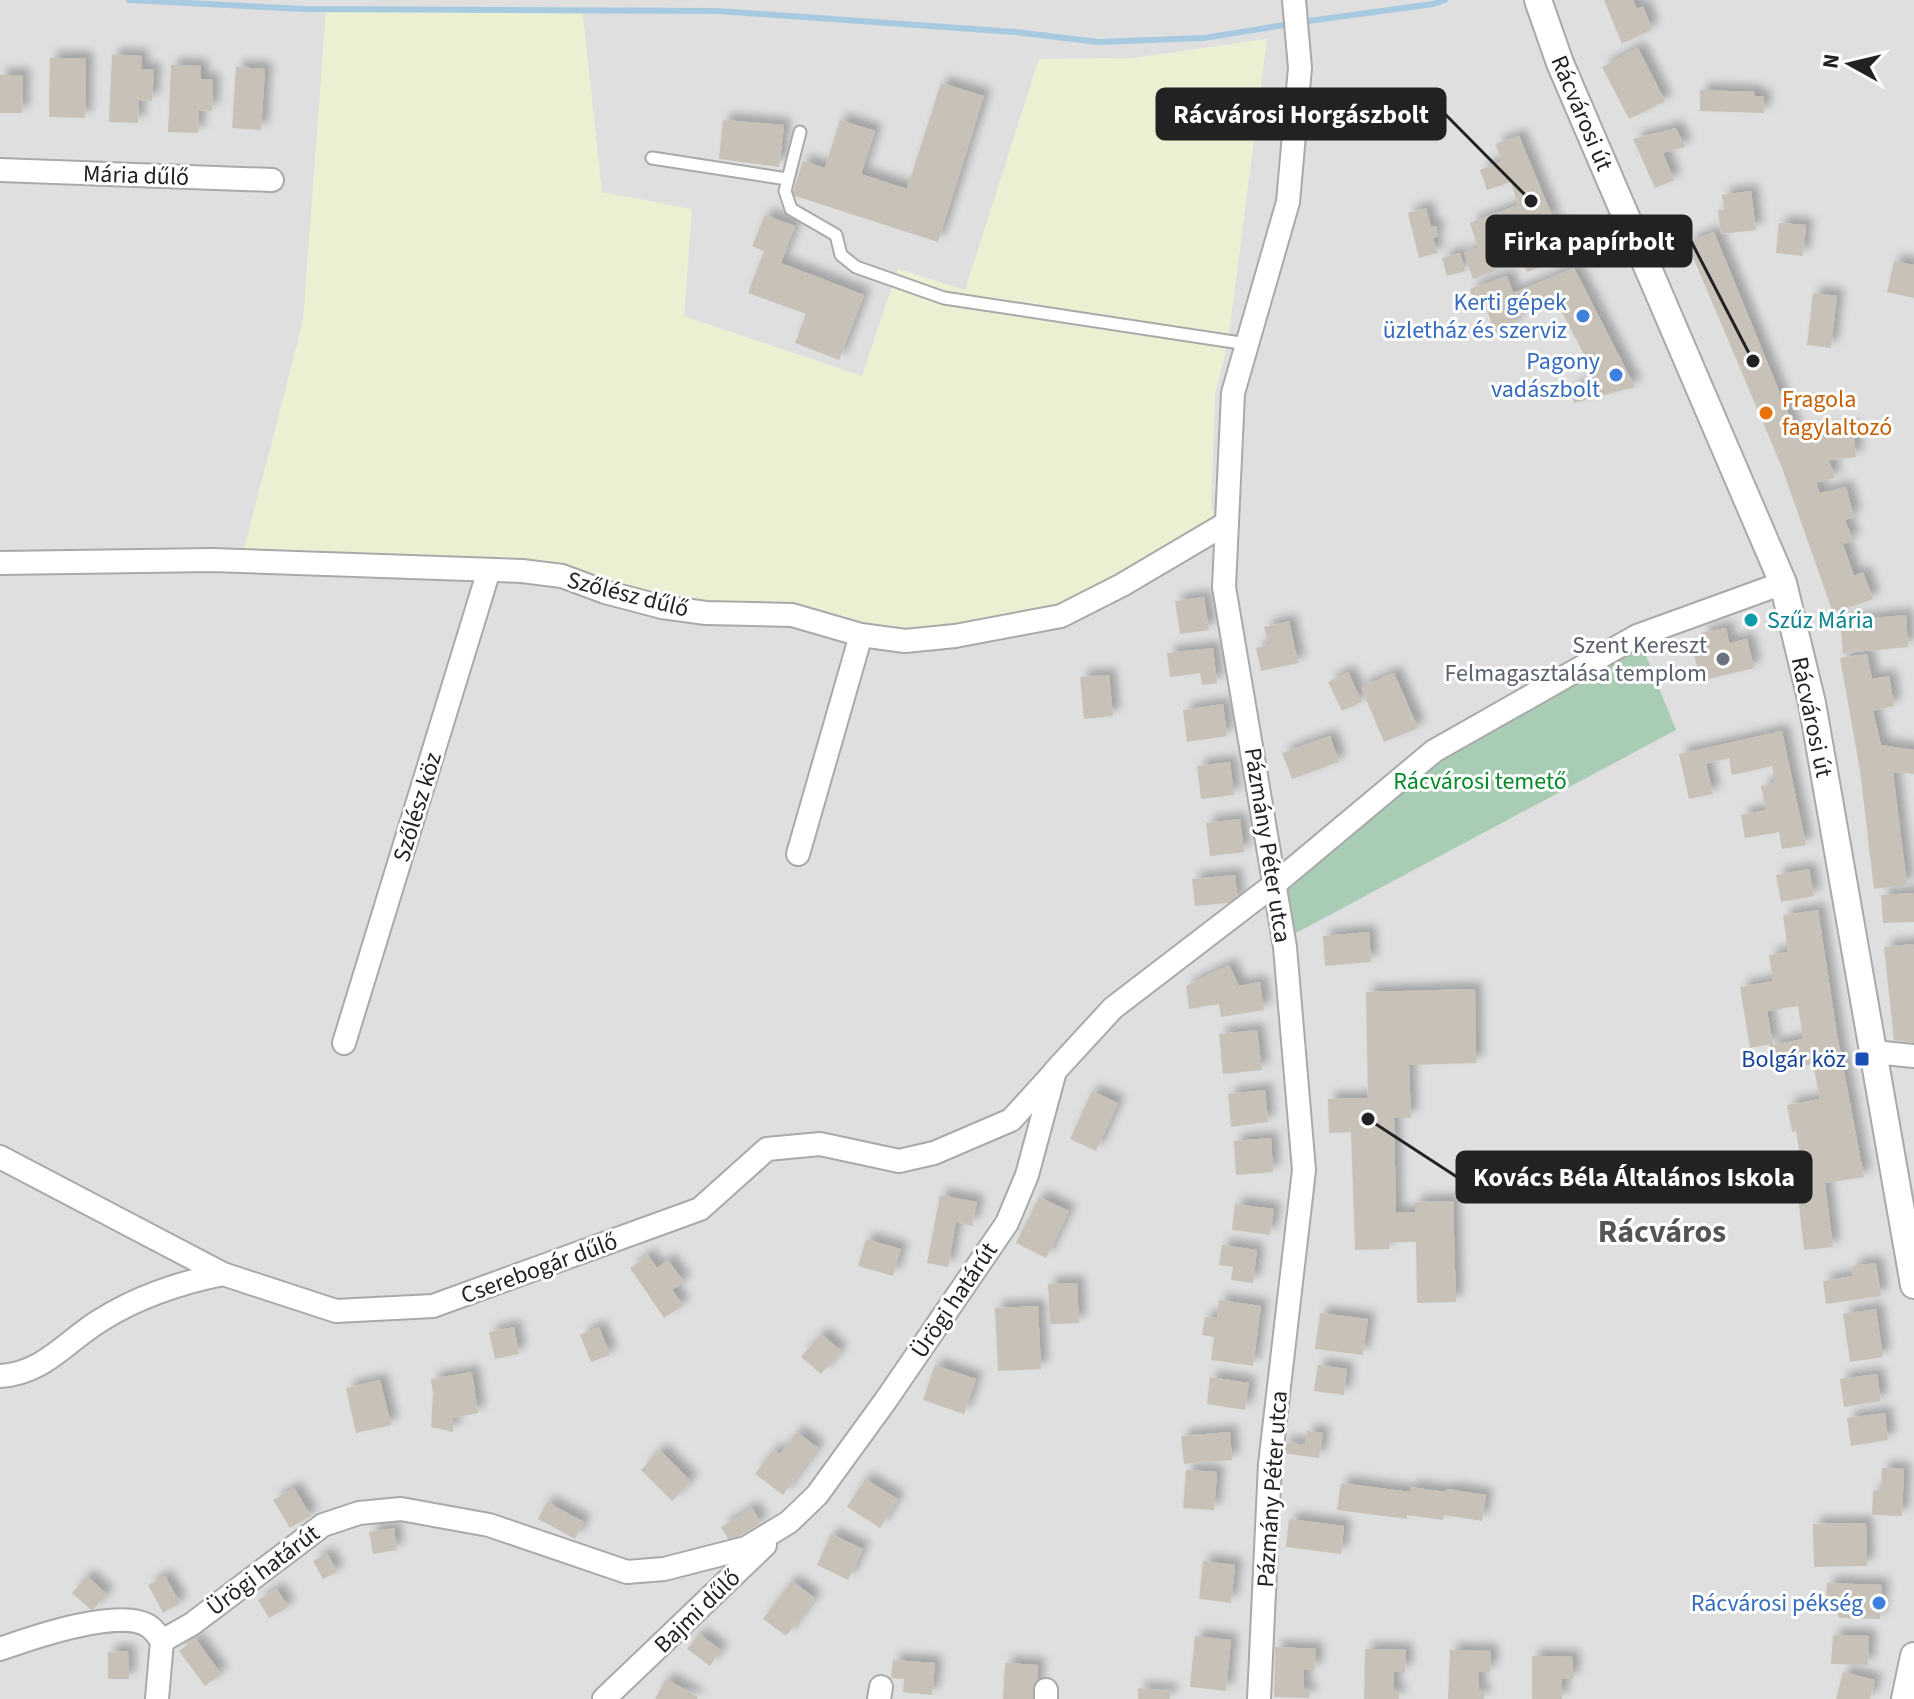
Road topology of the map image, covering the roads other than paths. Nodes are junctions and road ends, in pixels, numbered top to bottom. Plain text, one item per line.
1 (1538, 0) edge
2 (1295, 3) edge
3 (800, 132) dead end
4 (652, 158) dead end
5 (0, 170) edge
6 (787, 179) junction
7 (272, 180) dead end
8 (1247, 344) junction
9 (1227, 523) junction
10 (0, 563) edge
11 (489, 570) junction
12 (1783, 583) junction
13 (861, 635) junction
14 (798, 854) dead end
15 (1276, 883) junction
16 (344, 1043) dead end
17 (1874, 1052) junction
18 (1914, 1056) edge
19 (1055, 1071) junction
20 (0, 1157) edge
21 (223, 1274) junction
22 (1914, 1285) edge
23 (0, 1376) edge
24 (789, 1522) junction
25 (162, 1641) junction
26 (0, 1649) edge
27 (1914, 1656) edge
28 (157, 1699) edge
29 (604, 1699) edge
30 (1259, 1699) edge
31 (1905, 1699) edge

1 - 12 street, Rácvárosi út
2 - 8 street, Pázmány Péter utca
3 - 6 lane
4 - 6 lane
5 - 7 street, Mária dűlő
6 - 8 lane
8 - 9 street, Pázmány Péter utca
9 - 13 street, Szőlész dűlő
9 - 15 street, Pázmány Péter utca
10 - 11 street, Szőlész dűlő
11 - 13 street, Szőlész dűlő
11 - 16 street, Szőlész köz
12 - 15 street, Ürögi határút
12 - 17 street, Rácvárosi út
13 - 14 street
15 - 19 street, Ürögi határút
15 - 30 street, Pázmány Péter utca
17 - 18 street
17 - 22 street, Rácvárosi út
19 - 21 street, Cserebogár dűlő
19 - 24 street, Ürögi határút
20 - 21 street, Cserebogár dűlő
21 - 23 street
24 - 25 street, Ürögi határút
24 - 29 street, Bajmi dűlő
25 - 26 street
25 - 28 street
27 - 31 street

